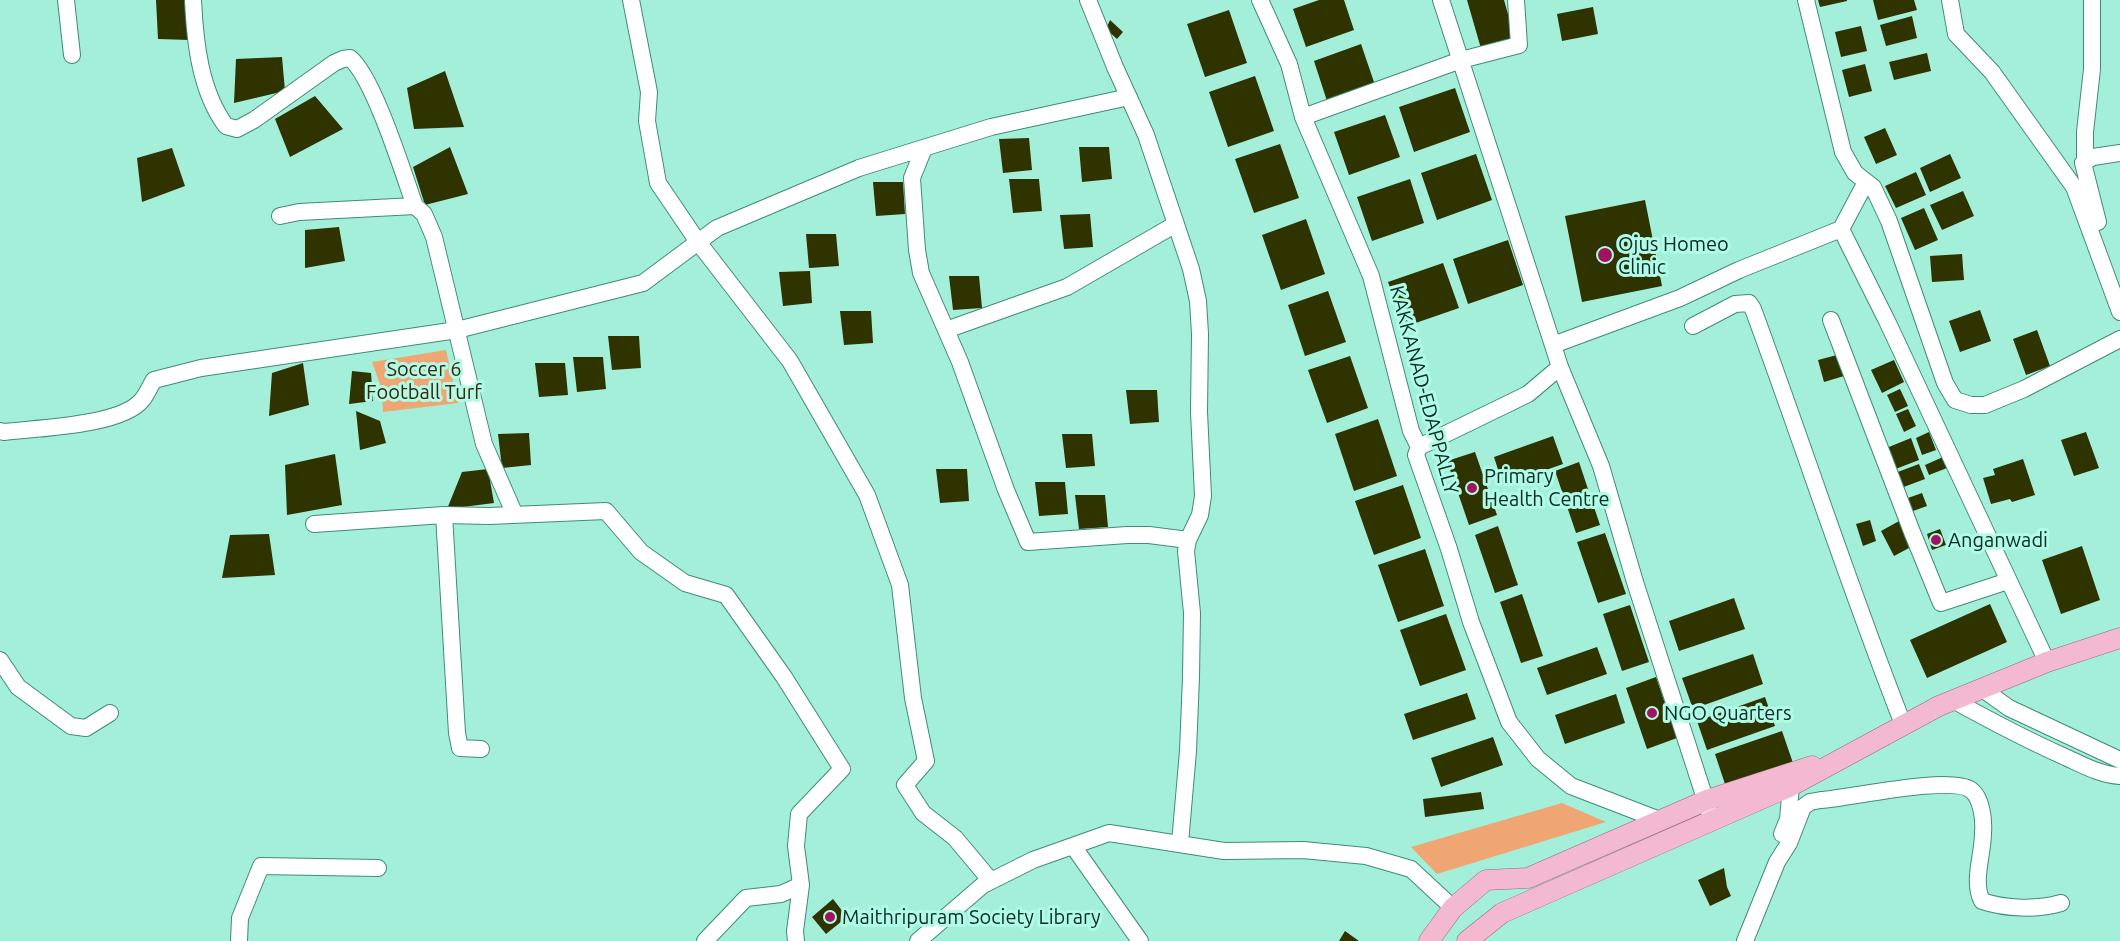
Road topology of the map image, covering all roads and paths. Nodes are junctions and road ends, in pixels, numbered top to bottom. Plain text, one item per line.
1 (66, 0) edge
2 (193, 0) edge
3 (631, 0) edge
4 (1088, 0) edge
5 (1260, 0) edge
6 (1441, 0) edge
7 (1516, 0) edge
8 (1806, 0) edge
9 (1950, 0) edge
10 (2092, 0) edge
11 (72, 55) dead end
12 (1461, 60) junction
13 (1129, 97) junction
14 (1304, 117) junction
15 (924, 148) junction
16 (2120, 153) edge
17 (2085, 160) junction
18 (1866, 182) junction
19 (415, 206) junction
20 (280, 216) dead end
21 (1176, 224) junction
22 (1841, 229) junction
23 (698, 242) junction
24 (2120, 286) edge
25 (2120, 312) edge
26 (1831, 320) dead end
27 (1693, 326) dead end
28 (457, 330) junction
29 (946, 330) junction
30 (2120, 339) edge
31 (1553, 345) junction
32 (1560, 367) junction
33 (0, 431) edge
34 (1419, 447) junction
35 (444, 514) junction
36 (514, 515) junction
37 (314, 524) dead end
38 (1188, 540) junction
39 (2008, 581) junction
40 (2120, 638) edge
41 (0, 660) edge
42 (2047, 662) junction
43 (1981, 688) junction
44 (1953, 700) junction
45 (110, 713) dead end
46 (1903, 724) junction
47 (481, 749) dead end
48 (2120, 760) edge
49 (2120, 776) edge
50 (1789, 779) junction
51 (1707, 800) junction
52 (1803, 807) junction
53 (1662, 821) junction
54 (1712, 822) junction
55 (1180, 843) junction
56 (1073, 846) junction
57 (1777, 862) junction
58 (378, 868) dead end
59 (991, 881) junction
60 (801, 885) junction
61 (2061, 903) dead end
62 (1452, 908) junction
63 (239, 941) edge
64 (705, 941) edge
65 (796, 941) edge
66 (918, 941) edge
67 (1140, 941) edge
68 (1428, 941) edge
69 (1467, 941) edge
70 (1745, 941) edge

1 - 11 street
2 - 19 street
3 - 23 street
4 - 13 street
5 - 14 street, KAKKANAD-EDAPPALLY
6 - 12 street
7 - 12 street
8 - 18 street
9 - 25 street
10 - 17 street
12 - 14 street
12 - 31 street
13 - 15 street
13 - 21 street
14 - 34 street, KAKKANAD-EDAPPALLY
15 - 23 street
15 - 29 street
16 - 17 street
17 - 24 street
18 - 22 street
18 - 30 street
19 - 20 street
19 - 28 street
21 - 29 street
21 - 38 street
22 - 31 street
22 - 39 street
23 - 28 street
23 - 59 street
26 - 39 street
27 - 46 street
28 - 33 street
28 - 36 street
29 - 38 street
31 - 32 street
32 - 34 street
32 - 51 street
34 - 53 street, KAKKANAD-EDAPPALLY
35 - 36 street
35 - 37 street
35 - 47 street
36 - 60 street
38 - 55 street
39 - 42 street
40 - 42 main road
41 - 45 street
42 - 43 main road
43 - 44 main road
43 - 48 street
44 - 46 main road
44 - 49 street
46 - 50 main road
50 - 51 main road
50 - 52 street
50 - 54 main road
50 - 57 street
51 - 53 main road
51 - 54 street
52 - 57 street
52 - 61 street
53 - 62 main road
54 - 69 main road
55 - 56 street
55 - 62 street
56 - 59 street
56 - 67 street
57 - 70 street
58 - 63 street
59 - 66 street
60 - 64 street
60 - 65 street
62 - 68 main road

